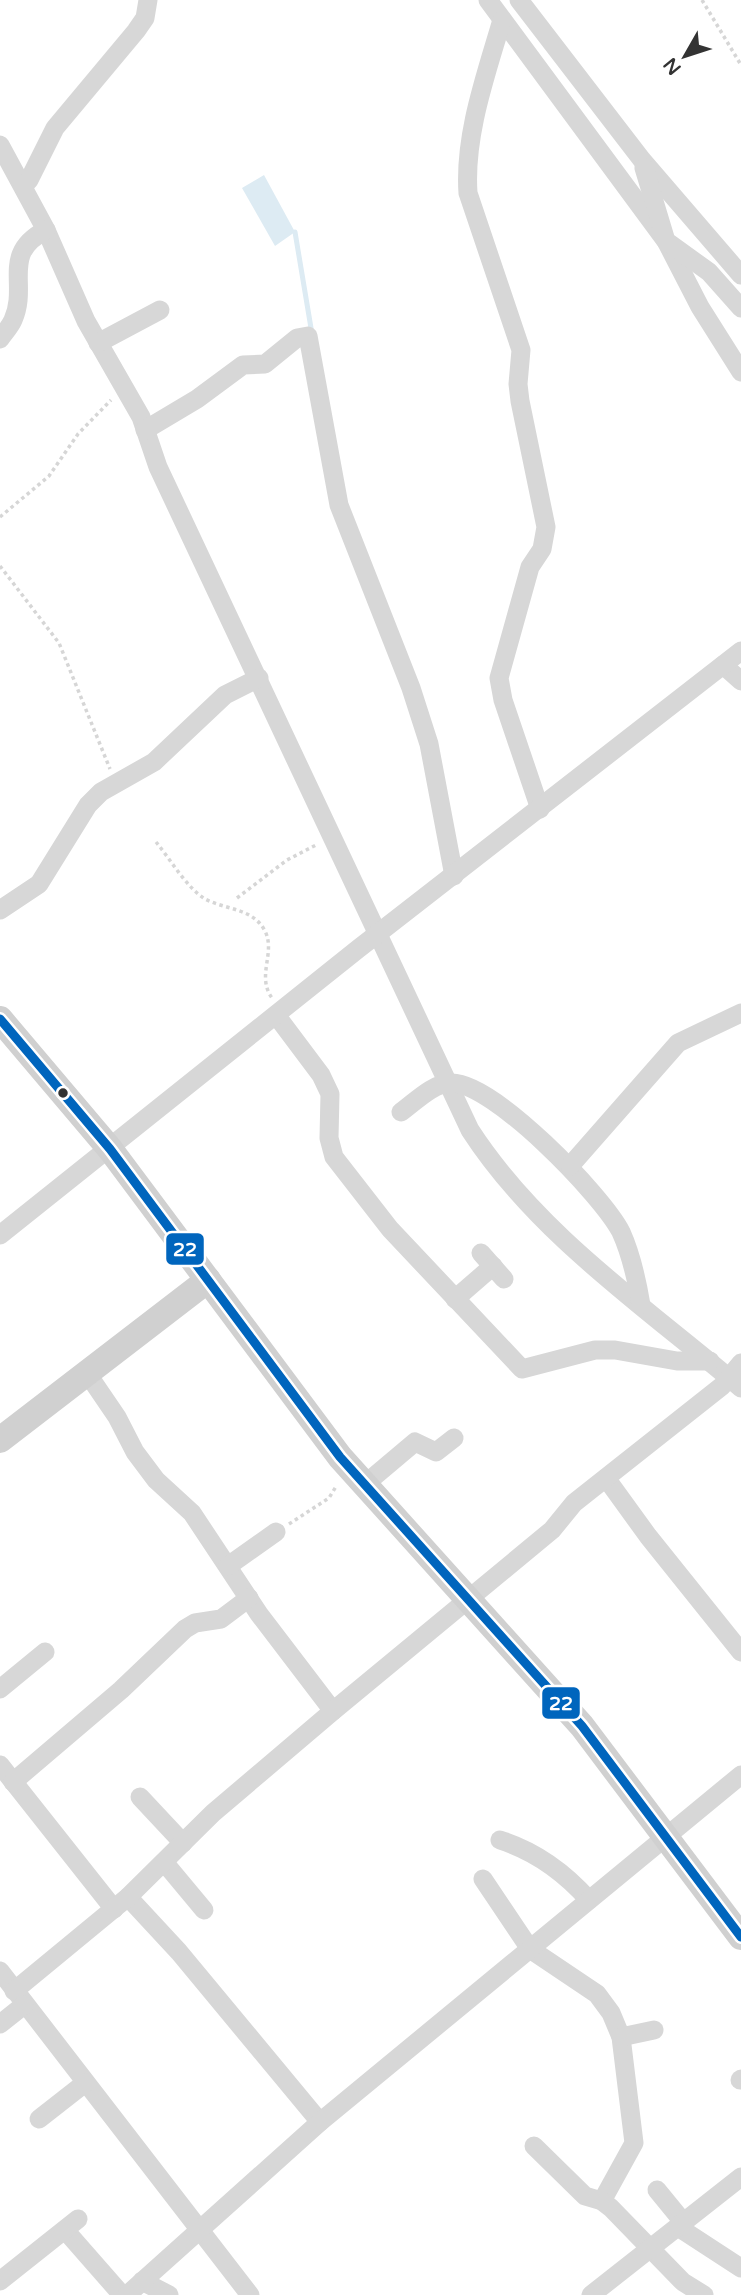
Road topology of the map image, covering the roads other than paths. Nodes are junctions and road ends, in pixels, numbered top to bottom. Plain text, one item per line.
1 (148, 0) edge
2 (488, 0) edge
3 (519, 0) edge
4 (502, 20) junction
5 (0, 145) edge
6 (642, 160) junction
7 (23, 186) junction
8 (46, 230) junction
9 (666, 241) junction
10 (741, 275) edge
11 (741, 308) edge
12 (160, 310) dead end
13 (0, 339) edge
14 (98, 343) junction
15 (741, 372) edge
16 (145, 430) junction
17 (741, 651) edge
18 (723, 665) junction
19 (259, 678) junction
20 (741, 681) edge
21 (540, 809) junction
22 (454, 876) junction
23 (0, 910) edge
24 (379, 935) junction
25 (279, 1013) junction
26 (741, 1013) edge
27 (0, 1019) edge
28 (448, 1083) junction
29 (401, 1112) dead end
30 (110, 1149) junction
31 (570, 1166) junction
32 (0, 1235) edge
33 (493, 1266) dead end
34 (208, 1280) junction
35 (455, 1299) junction
36 (641, 1305) junction
37 (710, 1362) junction
38 (87, 1373) junction
39 (737, 1376) edge
40 (454, 1438) dead end
41 (0, 1440) edge
42 (356, 1476) junction
43 (606, 1478) junction
44 (276, 1532) road end
45 (228, 1566) junction
46 (248, 1598) junction
47 (469, 1600) junction
48 (741, 1652) edge
49 (45, 1653) dead end
50 (0, 1689) edge
51 (333, 1711) junction
52 (0, 1765) edge
53 (741, 1775) edge
54 (13, 1782) junction
55 (140, 1797) dead end
56 (667, 1836) junction
57 (500, 1840) dead end
58 (183, 1843) junction
59 (163, 1862) junction
60 (483, 1879) dead end
61 (589, 1900) junction
62 (121, 1903) junction
63 (204, 1910) dead end
64 (741, 1937) edge
65 (530, 1949) junction
66 (0, 1971) edge
67 (19, 1998) junction
68 (0, 2024) edge
69 (654, 2030) dead end
70 (621, 2037) junction
71 (85, 2083) junction
72 (39, 2119) dead end
73 (320, 2122) junction
74 (534, 2146) dead end
75 (741, 2177) edge
76 (657, 2190) dead end
77 (602, 2201) junction
78 (681, 2225) junction
79 (200, 2228) junction
80 (651, 2249) junction
81 (741, 2269) edge
82 (0, 2281) edge
83 (142, 2281) junction
84 (124, 2295) edge
85 (169, 2295) edge
86 (250, 2295) edge
87 (592, 2295) edge
88 (704, 2295) edge

1 - 7 street
2 - 4 street
3 - 6 street
4 - 9 street
4 - 21 street
5 - 7 street
6 - 9 street
6 - 10 street
7 - 8 street
8 - 13 street
8 - 14 street
9 - 11 street
9 - 15 street
12 - 14 street
14 - 16 street
16 - 19 street
16 - 22 street
17 - 18 street
18 - 20 street
18 - 21 street
19 - 23 street
19 - 24 street
21 - 22 street
22 - 24 street
24 - 25 street
24 - 28 street
25 - 30 street
25 - 35 street
26 - 31 street
27 - 30 main road
28 - 29 street
28 - 31 street
28 - 36 street
30 - 32 street
30 - 34 main road
31 - 36 street
33 - 35 street
34 - 38 main road
34 - 42 main road
35 - 37 street
36 - 37 street
37 - 39 street
38 - 41 main road
38 - 45 street
39 - 43 street
40 - 42 street
42 - 47 main road
43 - 47 street
43 - 48 street
44 - 45 street
45 - 46 street
46 - 51 street
46 - 54 street
47 - 51 street
47 - 56 main road
49 - 50 street
51 - 58 street
52 - 54 street
53 - 56 street
54 - 62 street
55 - 58 street
56 - 61 street
56 - 64 main road
57 - 61 street
58 - 59 street
59 - 62 street
59 - 63 street
60 - 65 street
61 - 65 street
62 - 67 street
62 - 73 street
65 - 70 street
65 - 73 street
66 - 67 street
67 - 68 street
67 - 71 street
69 - 70 street
70 - 77 street
71 - 72 street
71 - 79 street
73 - 79 street
74 - 77 street
75 - 78 street
76 - 78 street
77 - 80 street
78 - 80 street
78 - 81 street
79 - 83 street
79 - 86 street
80 - 87 street
80 - 88 street
82 - 84 street
83 - 84 street
83 - 85 street

